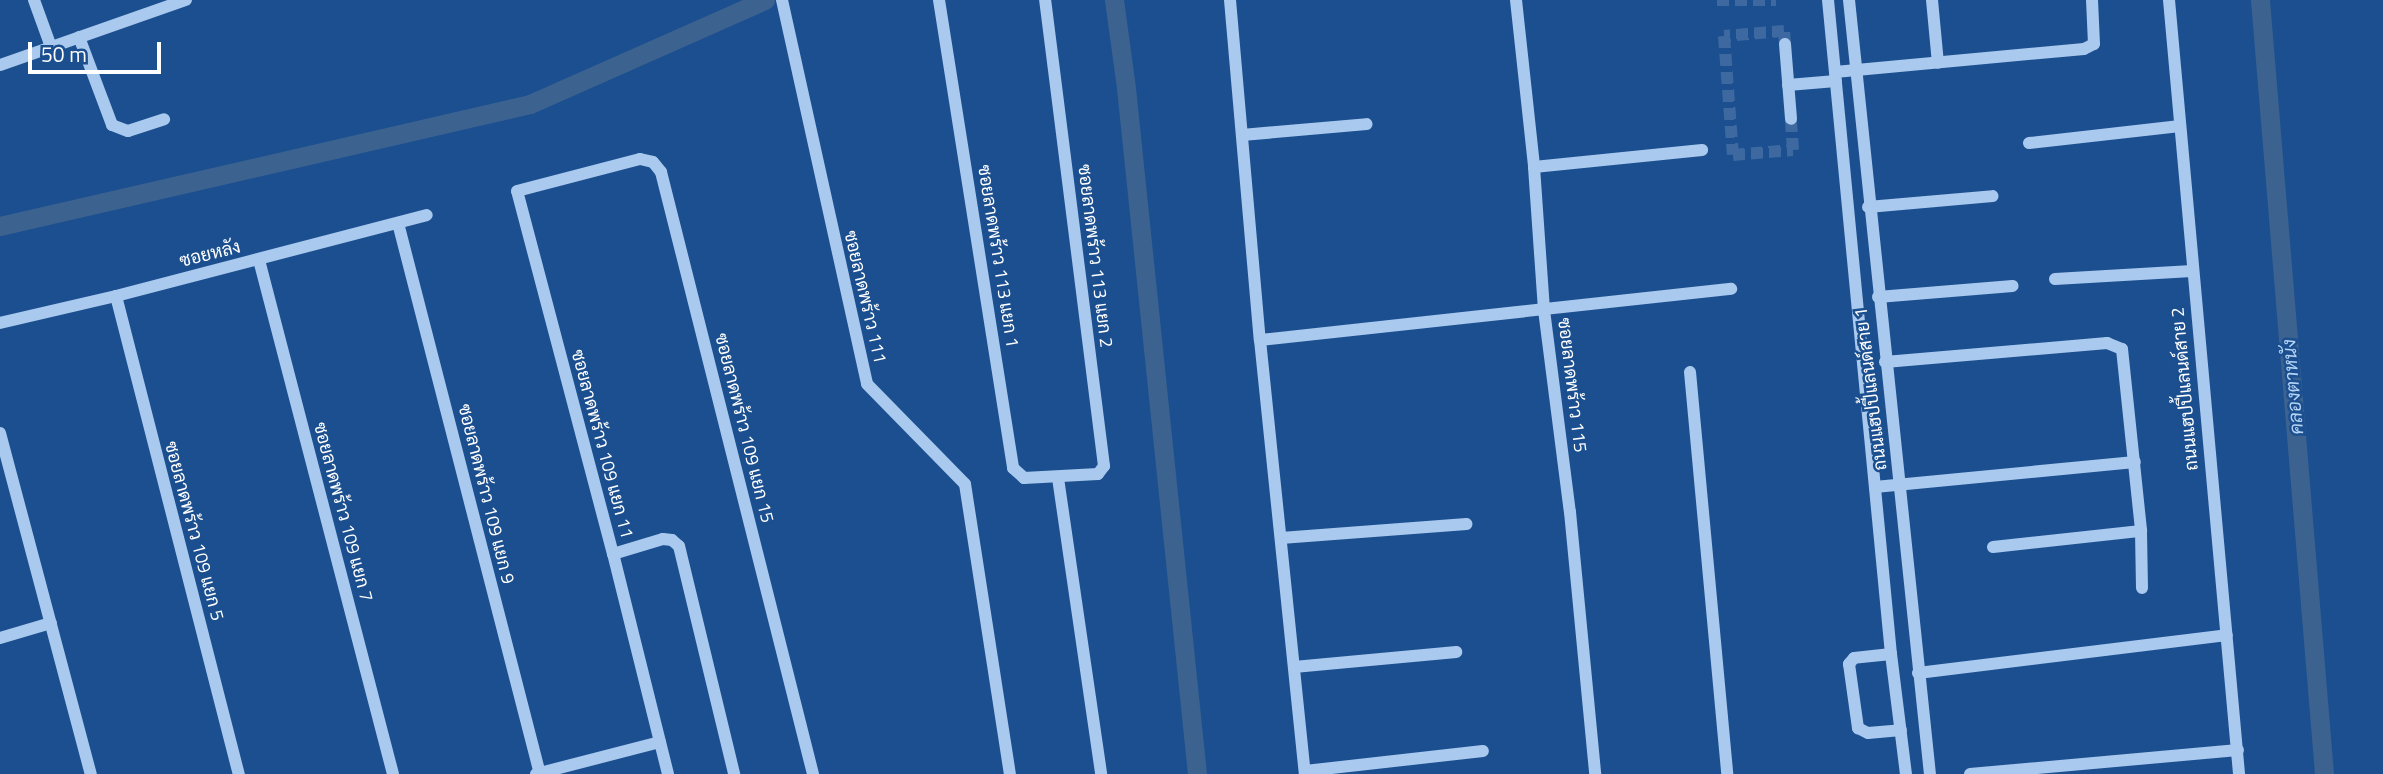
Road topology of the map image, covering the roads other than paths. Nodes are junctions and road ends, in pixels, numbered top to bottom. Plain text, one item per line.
1 (34, 0) edge
2 (186, 0) edge
3 (939, 0) edge
4 (1045, 0) edge
5 (1230, 0) edge
6 (1516, 0) edge
7 (1828, 0) edge
8 (1849, 0) edge
9 (1932, 0) edge
10 (2092, 0) edge
11 (2169, 0) edge
12 (783, 4) edge
13 (79, 37) junction
14 (1785, 44) dead end
15 (51, 47) junction
16 (1938, 63) junction
17 (0, 65) edge
18 (1855, 71) junction
19 (1835, 77) junction
20 (1788, 85) junction
21 (164, 119) dead end
22 (1791, 119) tunnel mouth
23 (1367, 124) dead end
24 (2180, 126) junction
25 (1242, 135) junction
26 (2029, 143) dead end
27 (1702, 150) dead end
28 (1534, 167) junction
29 (585, 174) joint
30 (1993, 196) dead end
31 (1868, 207) junction
32 (426, 215) dead end
33 (398, 223) junction
34 (259, 260) junction
35 (2192, 271) junction
36 (2055, 279) dead end
37 (2013, 286) dead end
38 (1731, 289) dead end
39 (116, 296) junction
40 (1878, 297) junction
41 (1544, 310) junction
42 (0, 323) edge
43 (1260, 340) junction
44 (1885, 362) junction
45 (1690, 372) dead end
46 (0, 433) edge
47 (2135, 461) junction
48 (1058, 478) junction
49 (1899, 484) junction
50 (1875, 487) junction
51 (1466, 524) dead end
52 (2141, 531) junction
53 (1281, 538) junction
54 (1993, 547) dead end
55 (613, 555) junction
56 (2142, 589) dead end
57 (51, 623) junction
58 (2227, 635) junction
59 (0, 638) edge
60 (1456, 652) dead end
61 (1891, 654) junction
62 (1294, 667) junction
63 (1918, 673) junction
64 (1901, 730) junction
65 (660, 742) junction
66 (2238, 750) junction
67 (1483, 751) dead end
68 (1305, 772) edge
69 (91, 774) edge
70 (239, 774) edge
71 (393, 774) edge
72 (539, 774) edge
73 (668, 774) edge
74 (734, 774) edge
75 (813, 774) edge
76 (1010, 774) edge
77 (1101, 774) edge
78 (1595, 774) edge
79 (1727, 774) edge
80 (1906, 774) edge
81 (1930, 774) edge
82 (1970, 774) edge
83 (2239, 774) edge

1 - 15 street
2 - 13 street
3 - 48 street, ซอยลาดพร้าว 113 แยก 1
4 - 48 street, ซอยลาดพร้าว 113 แยก 2
5 - 25 street
6 - 28 street, ซอยลาดพร้าว 115
7 - 19 street, ถนนแฮปปี้แลนด์สาย 1
8 - 18 street, ถนนแฮปปี้แลนด์สาย 1
9 - 16 street
10 - 16 street
11 - 24 street, ถนนแฮปปี้แลนด์สาย 2
12 - 76 street, ซอยลาดพร้าว 111
13 - 15 street
13 - 21 street
14 - 20 street
15 - 17 street
16 - 18 street
18 - 19 street
18 - 31 street, ถนนแฮปปี้แลนด์สาย 1
19 - 20 street
19 - 50 street, ถนนแฮปปี้แลนด์สาย 1
20 - 22 street
23 - 25 street
24 - 26 street
24 - 35 street, ถนนแฮปปี้แลนด์สาย 2
25 - 43 street
27 - 28 street
28 - 41 street, ซอยลาดพร้าว 115
29 - 55 street, ซอยลาดพร้าว 109 แยก 11
29 - 75 street, ซอยลาดพร้าว 109 แยก 15
30 - 31 street
31 - 40 street, ถนนแฮปปี้แลนด์สาย 1
32 - 33 street, ซอยหลัง
33 - 34 street, ซอยหลัง
33 - 72 street, ซอยลาดพร้าว 109 แยก 9
34 - 39 street, ซอยหลัง
34 - 71 street, ซอยลาดพร้าว 109 แยก 7
35 - 36 street
35 - 58 street, ถนนแฮปปี้แลนด์สาย 2
37 - 40 street
38 - 41 street
39 - 42 street, ซอยหลัง
39 - 70 street, ซอยลาดพร้าว 109 แยก 5
40 - 44 street, ถนนแฮปปี้แลนด์สาย 1
41 - 43 street
41 - 78 street, ซอยลาดพร้าว 115
43 - 53 street
44 - 47 street
44 - 49 street, ถนนแฮปปี้แลนด์สาย 1
45 - 79 street
46 - 57 street
47 - 49 street
47 - 52 street
48 - 77 street
49 - 50 street
49 - 63 street, ถนนแฮปปี้แลนด์สาย 1
50 - 61 street, ถนนแฮปปี้แลนด์สาย 1
51 - 53 street
52 - 54 street
52 - 56 street
53 - 62 street
55 - 65 street, ซอยลาดพร้าว 109 แยก 11
55 - 74 street
57 - 59 street
57 - 69 street
58 - 63 street
58 - 66 street, ถนนแฮปปี้แลนด์สาย 2
60 - 62 street
61 - 64 street, ถนนแฮปปี้แลนด์สาย 1
61 - 64 street
62 - 68 street
63 - 81 street, ถนนแฮปปี้แลนด์สาย 1
64 - 80 street, ถนนแฮปปี้แลนด์สาย 1
65 - 72 street
65 - 73 street, ซอยลาดพร้าว 109 แยก 11
66 - 82 street
66 - 83 street, ถนนแฮปปี้แลนด์สาย 2
67 - 68 street

